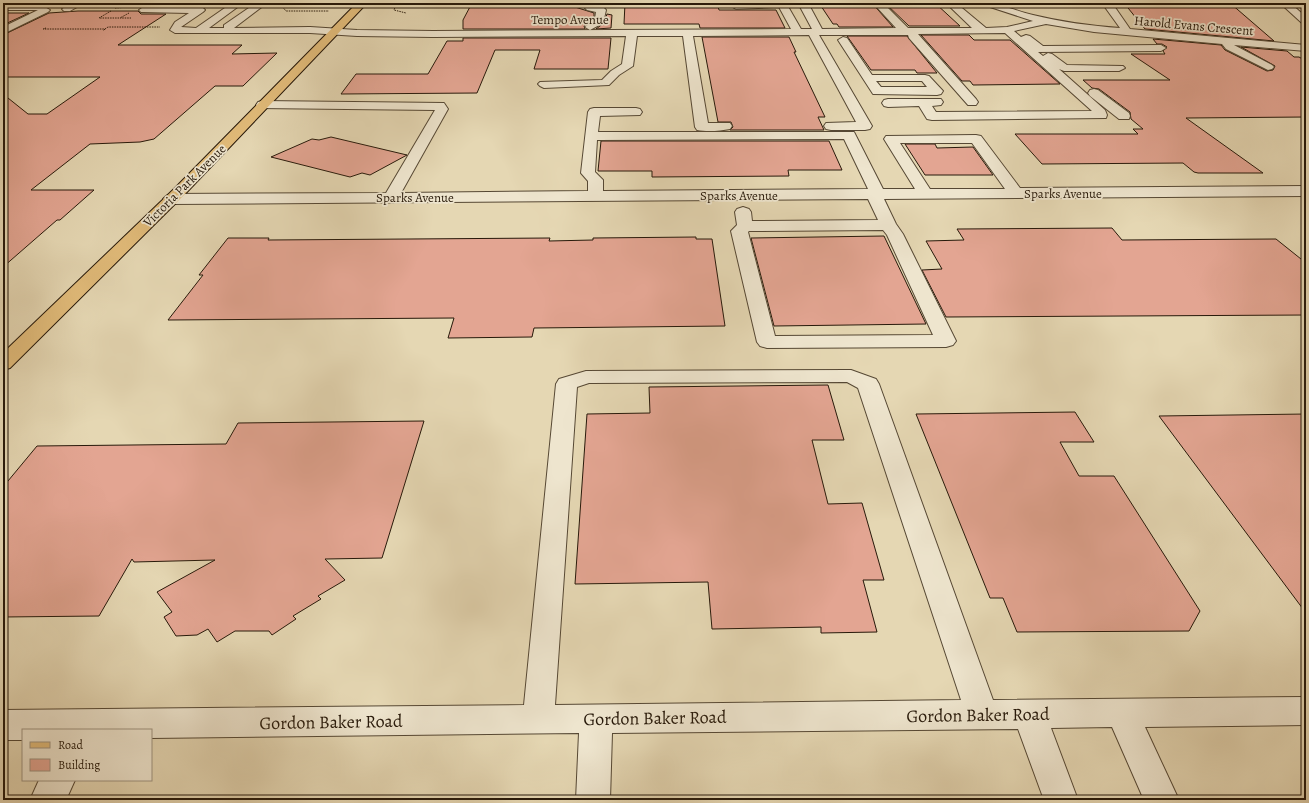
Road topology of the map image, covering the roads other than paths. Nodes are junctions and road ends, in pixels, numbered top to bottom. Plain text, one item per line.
1 (52, 3) edge
2 (80, 3) edge
3 (156, 3) edge
4 (238, 3) edge
5 (262, 3) edge
6 (362, 3) edge
7 (803, 3) edge
8 (878, 3) edge
9 (951, 3) edge
10 (987, 3) edge
11 (1107, 3) edge
12 (1285, 3) edge
13 (3, 4) edge
14 (772, 4) edge
15 (736, 6) dead end
16 (3, 7) edge
17 (590, 8) dead end
18 (67, 10) dead end
19 (171, 20) dead end
20 (184, 20) junction
21 (1045, 21) junction
22 (731, 22) dead end
23 (1306, 22) edge
24 (590, 27) dead end
25 (223, 30) junction
26 (1010, 30) junction
27 (3, 31) edge
28 (198, 31) junction
29 (984, 31) junction
30 (334, 32) junction
31 (798, 32) junction
32 (816, 32) junction
33 (909, 32) junction
34 (1127, 32) junction
35 (632, 33) junction
36 (688, 33) junction
37 (735, 33) junction
38 (840, 36) junction
39 (1227, 44) junction
40 (1306, 48) edge
41 (1040, 49) junction
42 (1050, 57) junction
43 (1133, 57) dead end
44 (1268, 67) dead end
45 (1064, 68) junction
46 (1119, 68) dead end
47 (868, 78) junction
48 (544, 84) dead end
49 (1073, 101) dead end
50 (1088, 101) junction
51 (888, 102) dead end
52 (923, 102) junction
53 (972, 102) junction
54 (988, 102) dead end
55 (1011, 102) dead end
56 (262, 105) junction
57 (1023, 116) junction
58 (1124, 116) dead end
59 (638, 118) dead end
60 (592, 130) junction
61 (1306, 191) edge
62 (1016, 193) junction
63 (876, 194) junction
64 (926, 194) junction
65 (595, 196) junction
66 (391, 197) junction
67 (171, 199) junction
68 (743, 208) junction
69 (888, 225) junction
70 (3, 364) edge
71 (1306, 711) edge
72 (1122, 713) junction
73 (1029, 714) junction
74 (982, 715) junction
75 (539, 719) junction
76 (596, 719) junction
77 (3, 725) edge
78 (88, 727) edge
79 (57, 781) edge
80 (47, 800) edge
81 (593, 800) edge
82 (1061, 800) edge
83 (1162, 800) edge

1 - 13 street
2 - 18 street
3 - 20 street
4 - 28 street
5 - 25 street
6 - 30 main road, Victoria Park Avenue
7 - 32 street
8 - 33 street
9 - 29 street
10 - 21 street, Harold Evans Crescent
11 - 34 street
12 - 23 street
14 - 15 street
14 - 31 street
16 - 27 street
17 - 24 street
19 - 20 street
20 - 28 street, Tempo Avenue
21 - 26 street
21 - 34 street, Harold Evans Crescent
22 - 37 street
25 - 28 street, Tempo Avenue
25 - 30 street, Tempo Avenue
26 - 29 street
26 - 41 street
26 - 50 street
29 - 33 street
30 - 35 street, Tempo Avenue
30 - 56 main road, Victoria Park Avenue
31 - 32 street, Tempo Avenue
31 - 37 street, Tempo Avenue
32 - 36 street
32 - 38 street, Tempo Avenue
33 - 38 street, Tempo Avenue
33 - 53 street
34 - 39 street, Harold Evans Crescent
35 - 36 street, Tempo Avenue
35 - 48 street
36 - 37 street, Tempo Avenue
38 - 47 street
39 - 40 street, Harold Evans Crescent
39 - 41 street
39 - 44 street
41 - 42 street
42 - 43 street
42 - 45 street
45 - 46 street
45 - 58 street
47 - 47 street
49 - 50 street
50 - 57 street
51 - 52 street
52 - 53 street
52 - 57 street
53 - 54 street
55 - 57 street
56 - 66 street
56 - 67 main road, Victoria Park Avenue
59 - 60 street
60 - 63 street
60 - 65 street
61 - 62 street, Sparks Avenue
62 - 64 street, Sparks Avenue
62 - 64 street
63 - 64 street, Sparks Avenue
63 - 68 street, Sparks Avenue
63 - 69 street
65 - 66 street, Sparks Avenue
65 - 68 street, Sparks Avenue
66 - 67 street, Sparks Avenue
67 - 70 main road, Victoria Park Avenue
68 - 69 street
68 - 69 street
71 - 72 street, Gordon Baker Road
72 - 73 street, Gordon Baker Road
72 - 83 street
73 - 74 street, Gordon Baker Road
73 - 82 street
74 - 75 street
74 - 76 street, Gordon Baker Road
75 - 76 street, Gordon Baker Road
75 - 78 street, Gordon Baker Road
76 - 81 street
77 - 78 street, Gordon Baker Road
79 - 80 street

